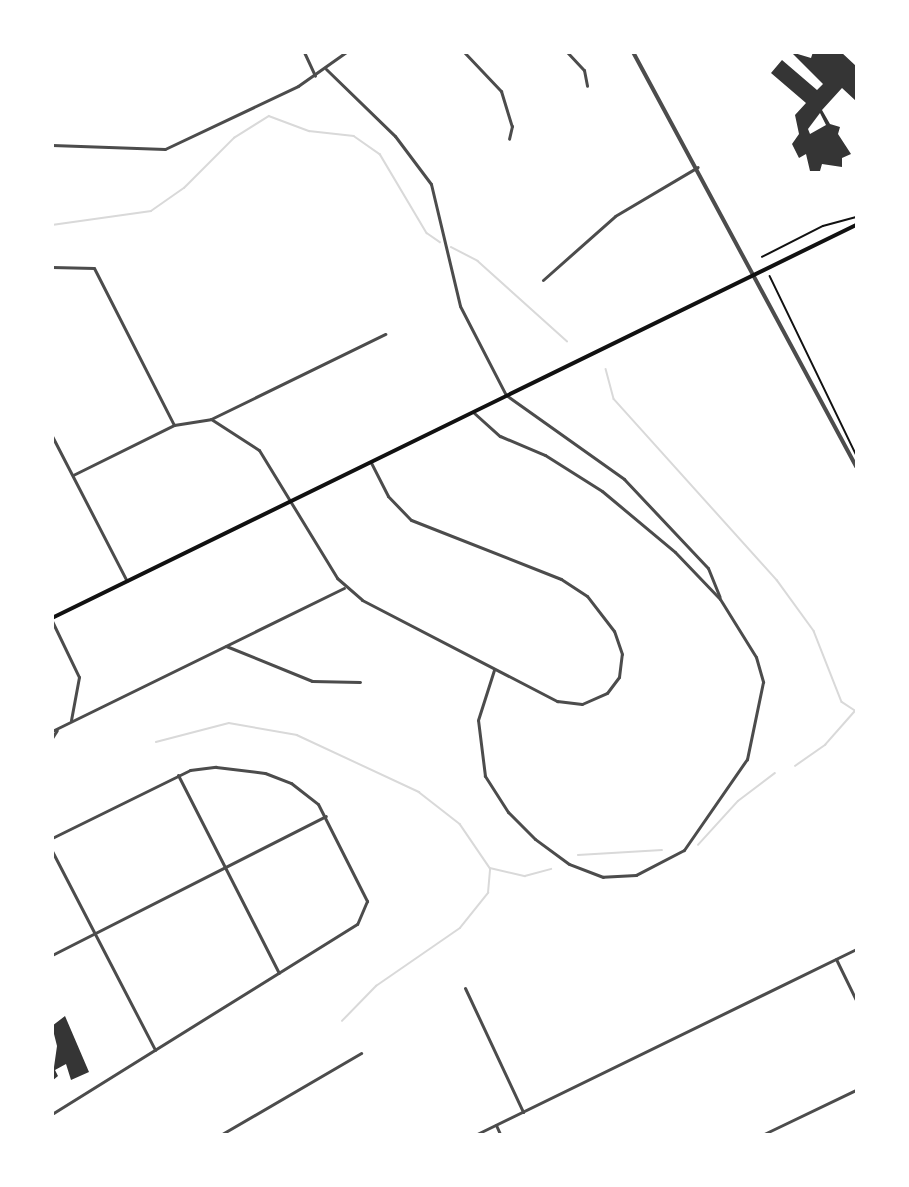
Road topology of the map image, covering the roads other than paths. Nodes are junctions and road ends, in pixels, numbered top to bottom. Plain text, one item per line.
1 (304, 52) edge
2 (346, 52) edge
3 (464, 52) edge
4 (567, 52) edge
5 (633, 52) edge
6 (326, 69) junction
7 (315, 76) junction
8 (587, 86) dead end
9 (509, 139) dead end
10 (52, 145) edge
11 (698, 167) junction
12 (856, 225) edge
13 (52, 267) edge
14 (755, 274) junction
15 (543, 280) dead end
16 (386, 334) dead end
17 (506, 394) junction
18 (473, 412) junction
19 (211, 419) junction
20 (174, 425) junction
21 (52, 436) edge
22 (370, 460) junction
23 (856, 467) edge
24 (73, 475) junction
25 (293, 499) junction
26 (127, 581) junction
27 (345, 587) junction
28 (720, 599) junction
29 (52, 620) edge
30 (226, 646) junction
31 (494, 669) junction
32 (360, 682) dead end
33 (71, 722) junction
34 (58, 729) junction
35 (52, 731) edge
36 (52, 738) edge
37 (178, 775) junction
38 (326, 816) junction
39 (52, 838) edge
40 (52, 851) edge
41 (225, 868) junction
42 (95, 934) junction
43 (856, 949) edge
44 (52, 955) edge
45 (836, 959) junction
46 (279, 973) junction
47 (465, 987) dead end
48 (856, 1000) edge
49 (155, 1050) junction
50 (361, 1053) dead end
51 (856, 1090) edge
52 (523, 1112) junction
53 (52, 1114) edge
54 (496, 1125) junction
55 (222, 1134) edge
56 (477, 1134) edge
57 (501, 1134) edge
58 (764, 1134) edge

1 - 7 street
2 - 6 street
3 - 9 street
4 - 8 street
5 - 11 street
6 - 7 street
6 - 17 street
7 - 10 street
11 - 14 street
11 - 15 street
12 - 14 main road
13 - 20 street
14 - 17 main road
14 - 23 street
16 - 19 street
17 - 18 main road
17 - 28 street
18 - 22 main road
18 - 28 street
19 - 20 street
19 - 25 street
20 - 24 street
21 - 24 street
22 - 25 main road
22 - 31 street
24 - 26 street
25 - 26 main road
25 - 27 street
26 - 29 main road
27 - 30 street
27 - 31 street
28 - 31 street
29 - 33 street
30 - 32 street
30 - 33 street
33 - 34 street
34 - 35 street
34 - 36 street
37 - 38 street
37 - 39 street
37 - 41 street
38 - 41 street
38 - 46 street
40 - 42 street
41 - 42 street
41 - 46 street
42 - 44 street
42 - 49 street
43 - 45 street
45 - 48 street
45 - 52 street
46 - 49 street
47 - 52 street
49 - 53 street
50 - 55 street
51 - 58 street
52 - 54 street
54 - 56 street
54 - 57 street

